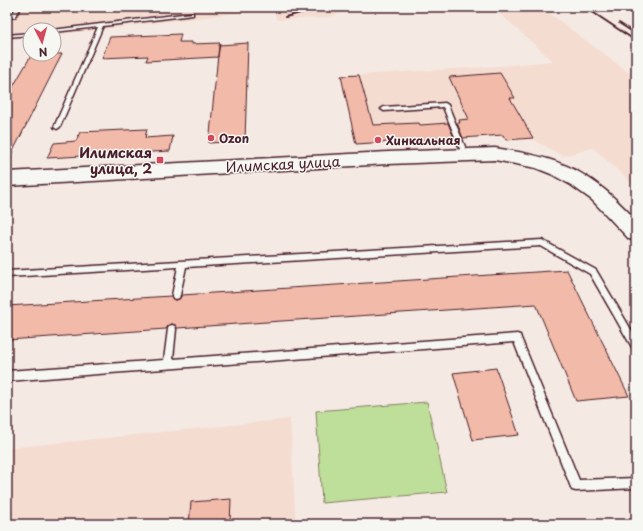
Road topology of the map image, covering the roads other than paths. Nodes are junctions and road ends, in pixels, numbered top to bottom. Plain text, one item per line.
1 (19, 7) edge
2 (191, 14) dead end
3 (7, 18) edge
4 (101, 25) junction
5 (62, 30) edge
6 (22, 35) edge
7 (7, 36) edge
8 (384, 109) dead end
9 (57, 127) dead end
10 (466, 154) junction
11 (7, 179) edge
12 (636, 233) edge
13 (183, 264) junction
14 (7, 274) edge
15 (176, 295) dead end
16 (172, 328) dead end
17 (636, 346) edge
18 (168, 364) junction
19 (7, 376) edge
20 (636, 483) edge

1 - 3 lane
2 - 4 lane
4 - 5 lane
4 - 9 lane
6 - 7 lane
8 - 10 lane
10 - 11 street, Илимская улица
10 - 12 street, Илимская улица
13 - 14 lane
13 - 15 lane
13 - 17 lane
16 - 18 lane
18 - 19 lane
18 - 20 lane

